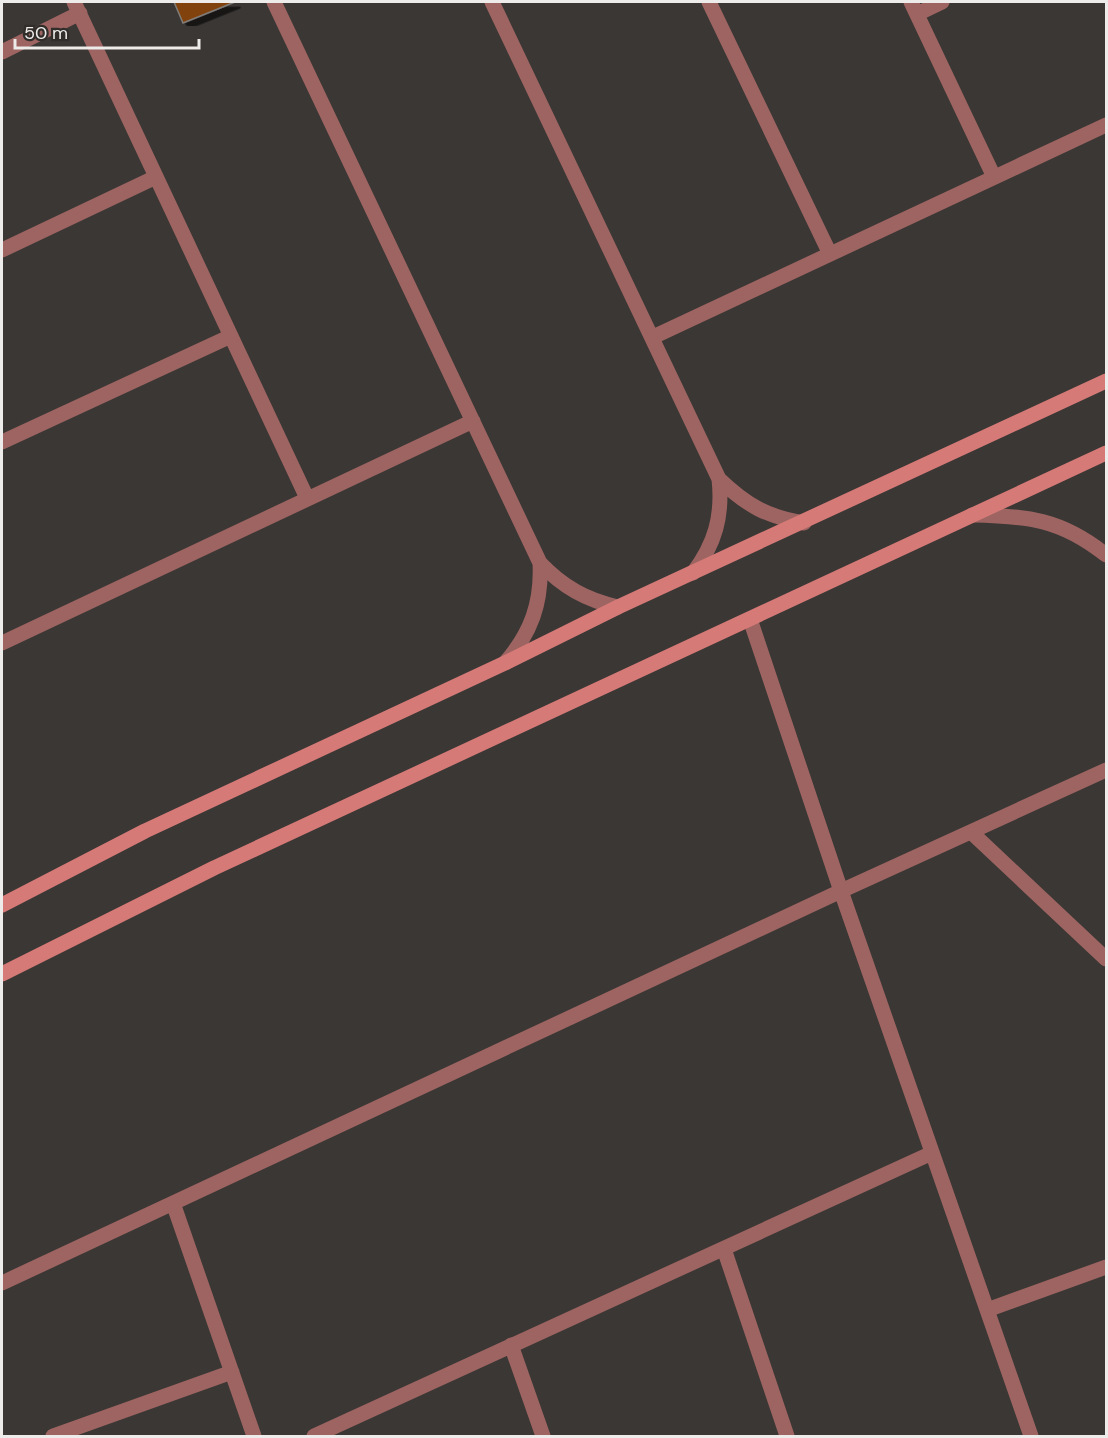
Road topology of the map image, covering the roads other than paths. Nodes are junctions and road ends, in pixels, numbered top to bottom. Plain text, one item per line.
1 (274, 2) edge
2 (492, 2) edge
3 (709, 2) edge
4 (942, 2) edge
5 (77, 7) edge
6 (914, 8) edge
7 (2, 52) edge
8 (1107, 125) edge
9 (156, 177) junction
10 (994, 177) junction
11 (2, 250) edge
12 (830, 254) junction
13 (231, 336) junction
14 (653, 337) junction
15 (1107, 381) edge
16 (473, 421) junction
17 (2, 442) edge
18 (1107, 453) edge
19 (719, 479) junction
20 (307, 498) junction
21 (972, 515) junction
22 (804, 523) junction
23 (1107, 555) edge
24 (540, 563) junction
25 (692, 574) junction
26 (618, 608) junction
27 (750, 619) junction
28 (2, 643) edge
29 (505, 663) junction
30 (1107, 770) edge
31 (971, 832) junction
32 (841, 891) junction
33 (2, 905) edge
34 (1107, 959) edge
35 (2, 974) edge
36 (932, 1153) junction
37 (173, 1203) junction
38 (724, 1249) junction
39 (1107, 1268) edge
40 (2, 1283) edge
41 (987, 1310) junction
42 (511, 1345) junction
43 (232, 1372) junction
44 (53, 1437) edge
45 (254, 1437) edge
46 (314, 1437) edge
47 (543, 1437) edge
48 (787, 1437) edge
49 (1030, 1437) edge

1 - 16 street
2 - 14 street
3 - 12 street
4 - 6 street
5 - 7 street
5 - 9 street
6 - 10 street
8 - 10 street
9 - 11 street
9 - 13 street
10 - 12 street
12 - 14 street
13 - 17 street
13 - 20 street
14 - 19 street
15 - 22 street
16 - 20 street
16 - 24 street
18 - 21 street
19 - 22 street
19 - 25 street
20 - 28 street
21 - 23 street
21 - 27 street
22 - 25 street
24 - 26 street
24 - 29 street
25 - 26 street
26 - 29 street
27 - 32 street
27 - 35 street
29 - 33 street
30 - 31 street
31 - 32 street
31 - 34 street
32 - 36 street
32 - 37 street
36 - 38 street
36 - 41 street
37 - 40 street
37 - 43 street
38 - 42 street
38 - 48 street
39 - 41 street
41 - 49 street
42 - 46 street
42 - 47 street
43 - 44 street
43 - 45 street

